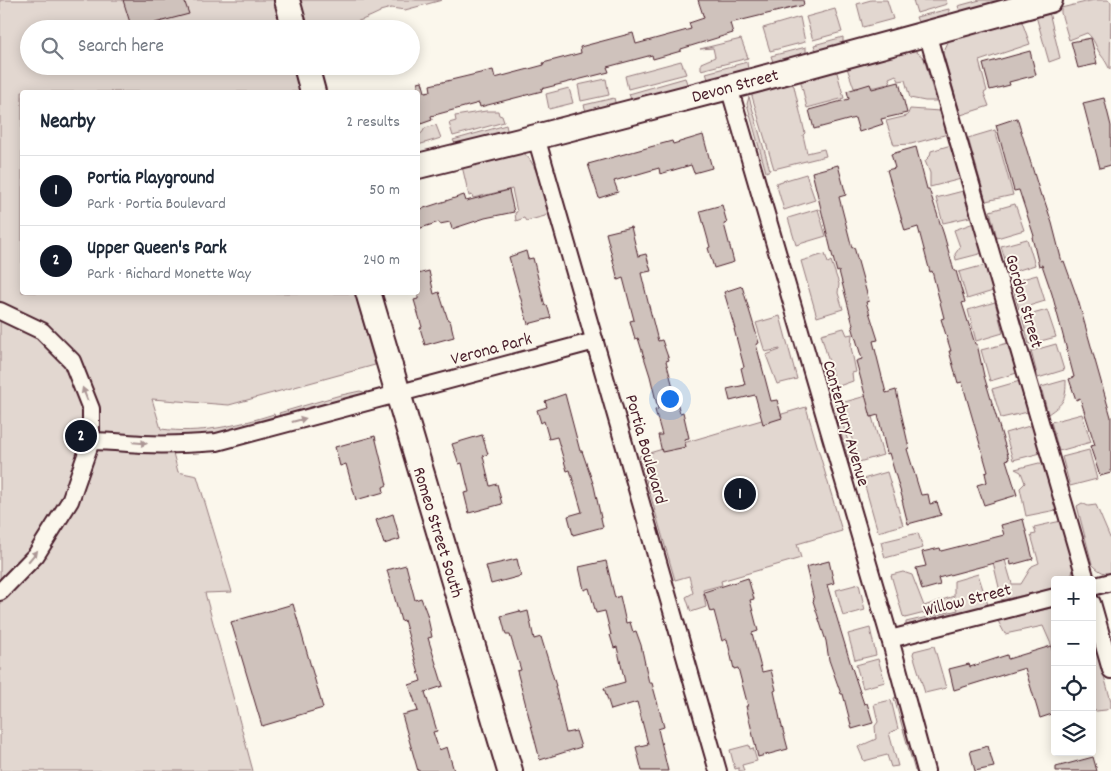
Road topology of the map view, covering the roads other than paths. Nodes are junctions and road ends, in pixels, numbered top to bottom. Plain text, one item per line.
1 (287, 0) edge
2 (1050, 0) edge
3 (293, 20) edge
4 (927, 33) junction
5 (308, 75) edge
6 (729, 87) junction
7 (312, 90) edge
8 (536, 137) junction
9 (420, 166) edge
10 (369, 295) edge
11 (1, 311) edge
12 (595, 341) junction
13 (398, 393) junction
14 (91, 442) junction
15 (1085, 576) edge
16 (1111, 582) edge
17 (1096, 586) edge
18 (0, 592) edge
19 (1051, 598) edge
20 (1096, 617) edge
21 (890, 639) junction
22 (1111, 670) edge
23 (510, 771) edge
24 (718, 771) edge
25 (926, 771) edge

1 - 3 street
2 - 4 street, Devon Street
4 - 6 street, Devon Street
4 - 15 street, Gordon Street
5 - 7 street
6 - 8 street, Devon Street
6 - 21 street, Canterbury Avenue
8 - 9 street, Devon Street
8 - 12 street, Portia Boulevard
10 - 13 street, Romeo Street South
14 -> 11 street
12 - 13 street, Verona Park
12 - 24 street, Portia Boulevard
14 -> 13 street, Verona Park
13 - 23 street, Romeo Street South
18 -> 14 street
16 - 17 street
19 - 21 street, Willow Street
20 - 22 street
21 - 25 street, Canterbury Avenue

